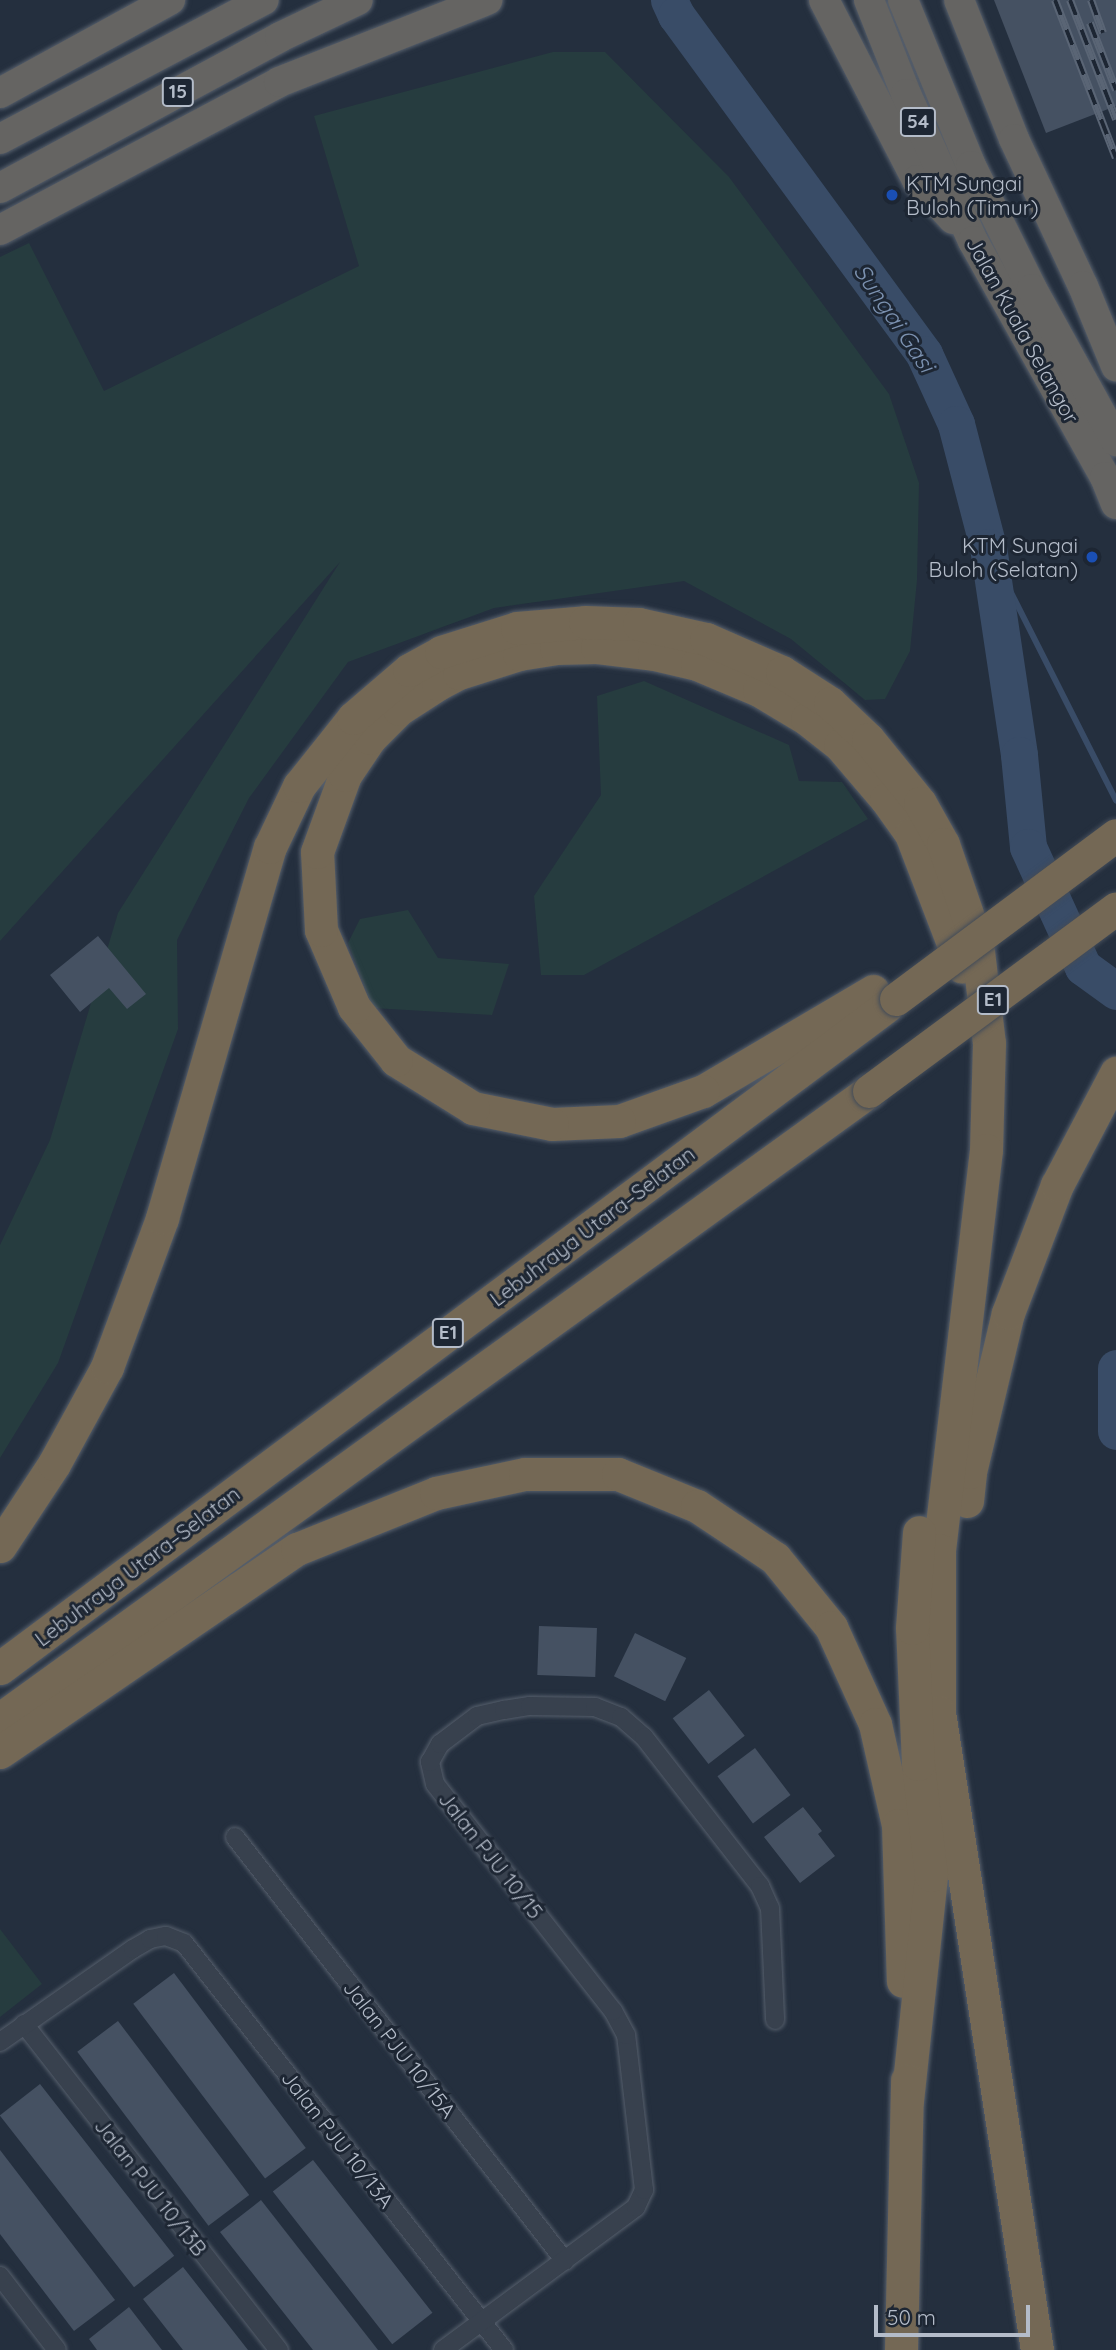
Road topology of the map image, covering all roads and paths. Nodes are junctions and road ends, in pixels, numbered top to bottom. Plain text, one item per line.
1 (170, 0) edge
2 (264, 0) edge
3 (358, 0) edge
4 (487, 0) edge
5 (803, 0) edge
6 (824, 0) edge
7 (869, 0) edge
8 (903, 0) edge
9 (960, 0) edge
10 (837, 27) junction
11 (0, 93) edge
12 (0, 139) edge
13 (0, 188) edge
14 (0, 230) edge
15 (973, 241) junction
16 (1116, 366) edge
17 (1116, 441) edge
18 (1116, 503) edge
19 (1116, 835) edge
20 (1116, 908) edge
21 (885, 995) junction
22 (1116, 1073) edge
23 (0, 1546) edge
24 (0, 1668) edge
25 (0, 1719) edge
26 (0, 1752) edge
27 (959, 1830) junction
28 (235, 1837) dead end
29 (775, 2020) dead end
30 (24, 2024) junction
31 (0, 2042) edge
32 (907, 2101) junction
33 (565, 2261) junction
34 (0, 2276) edge
35 (481, 2321) junction
36 (57, 2350) edge
37 (279, 2350) edge
38 (443, 2350) edge
39 (504, 2350) edge
40 (901, 2350) edge
41 (1037, 2350) edge

1 - 11 highway
2 - 12 highway, 15
3 - 13 highway, 15
4 - 14 highway
5 - 10 highway
6 - 10 highway
7 - 15 highway, Jalan Kuala Selangor / 54
8 - 17 highway, Jalan Kuala Selangor / 54
9 - 16 highway
10 - 15 highway
15 - 18 highway, Jalan Kuala Selangor / 54
19 - 21 highway, Lebuhraya Utara–Selatan / E1, bridge
20 - 25 highway, Lebuhraya Utara–Selatan / E1, bridge
21 - 24 highway, Lebuhraya Utara–Selatan / E1
21 - 32 highway
22 - 27 highway
23 - 27 highway
26 - 32 highway
27 - 41 highway
28 - 33 street, Jalan PJU 10/15A
29 - 33 street, Jalan PJU 10/15
30 - 31 street
30 - 35 street, Jalan PJU 10/13A
30 - 37 street, Jalan PJU 10/13B
32 - 40 highway
33 - 35 street, Jalan PJU 10/15
34 - 36 street
35 - 38 street, Jalan PJU 10/15
35 - 39 street, Jalan PJU 10/13A

